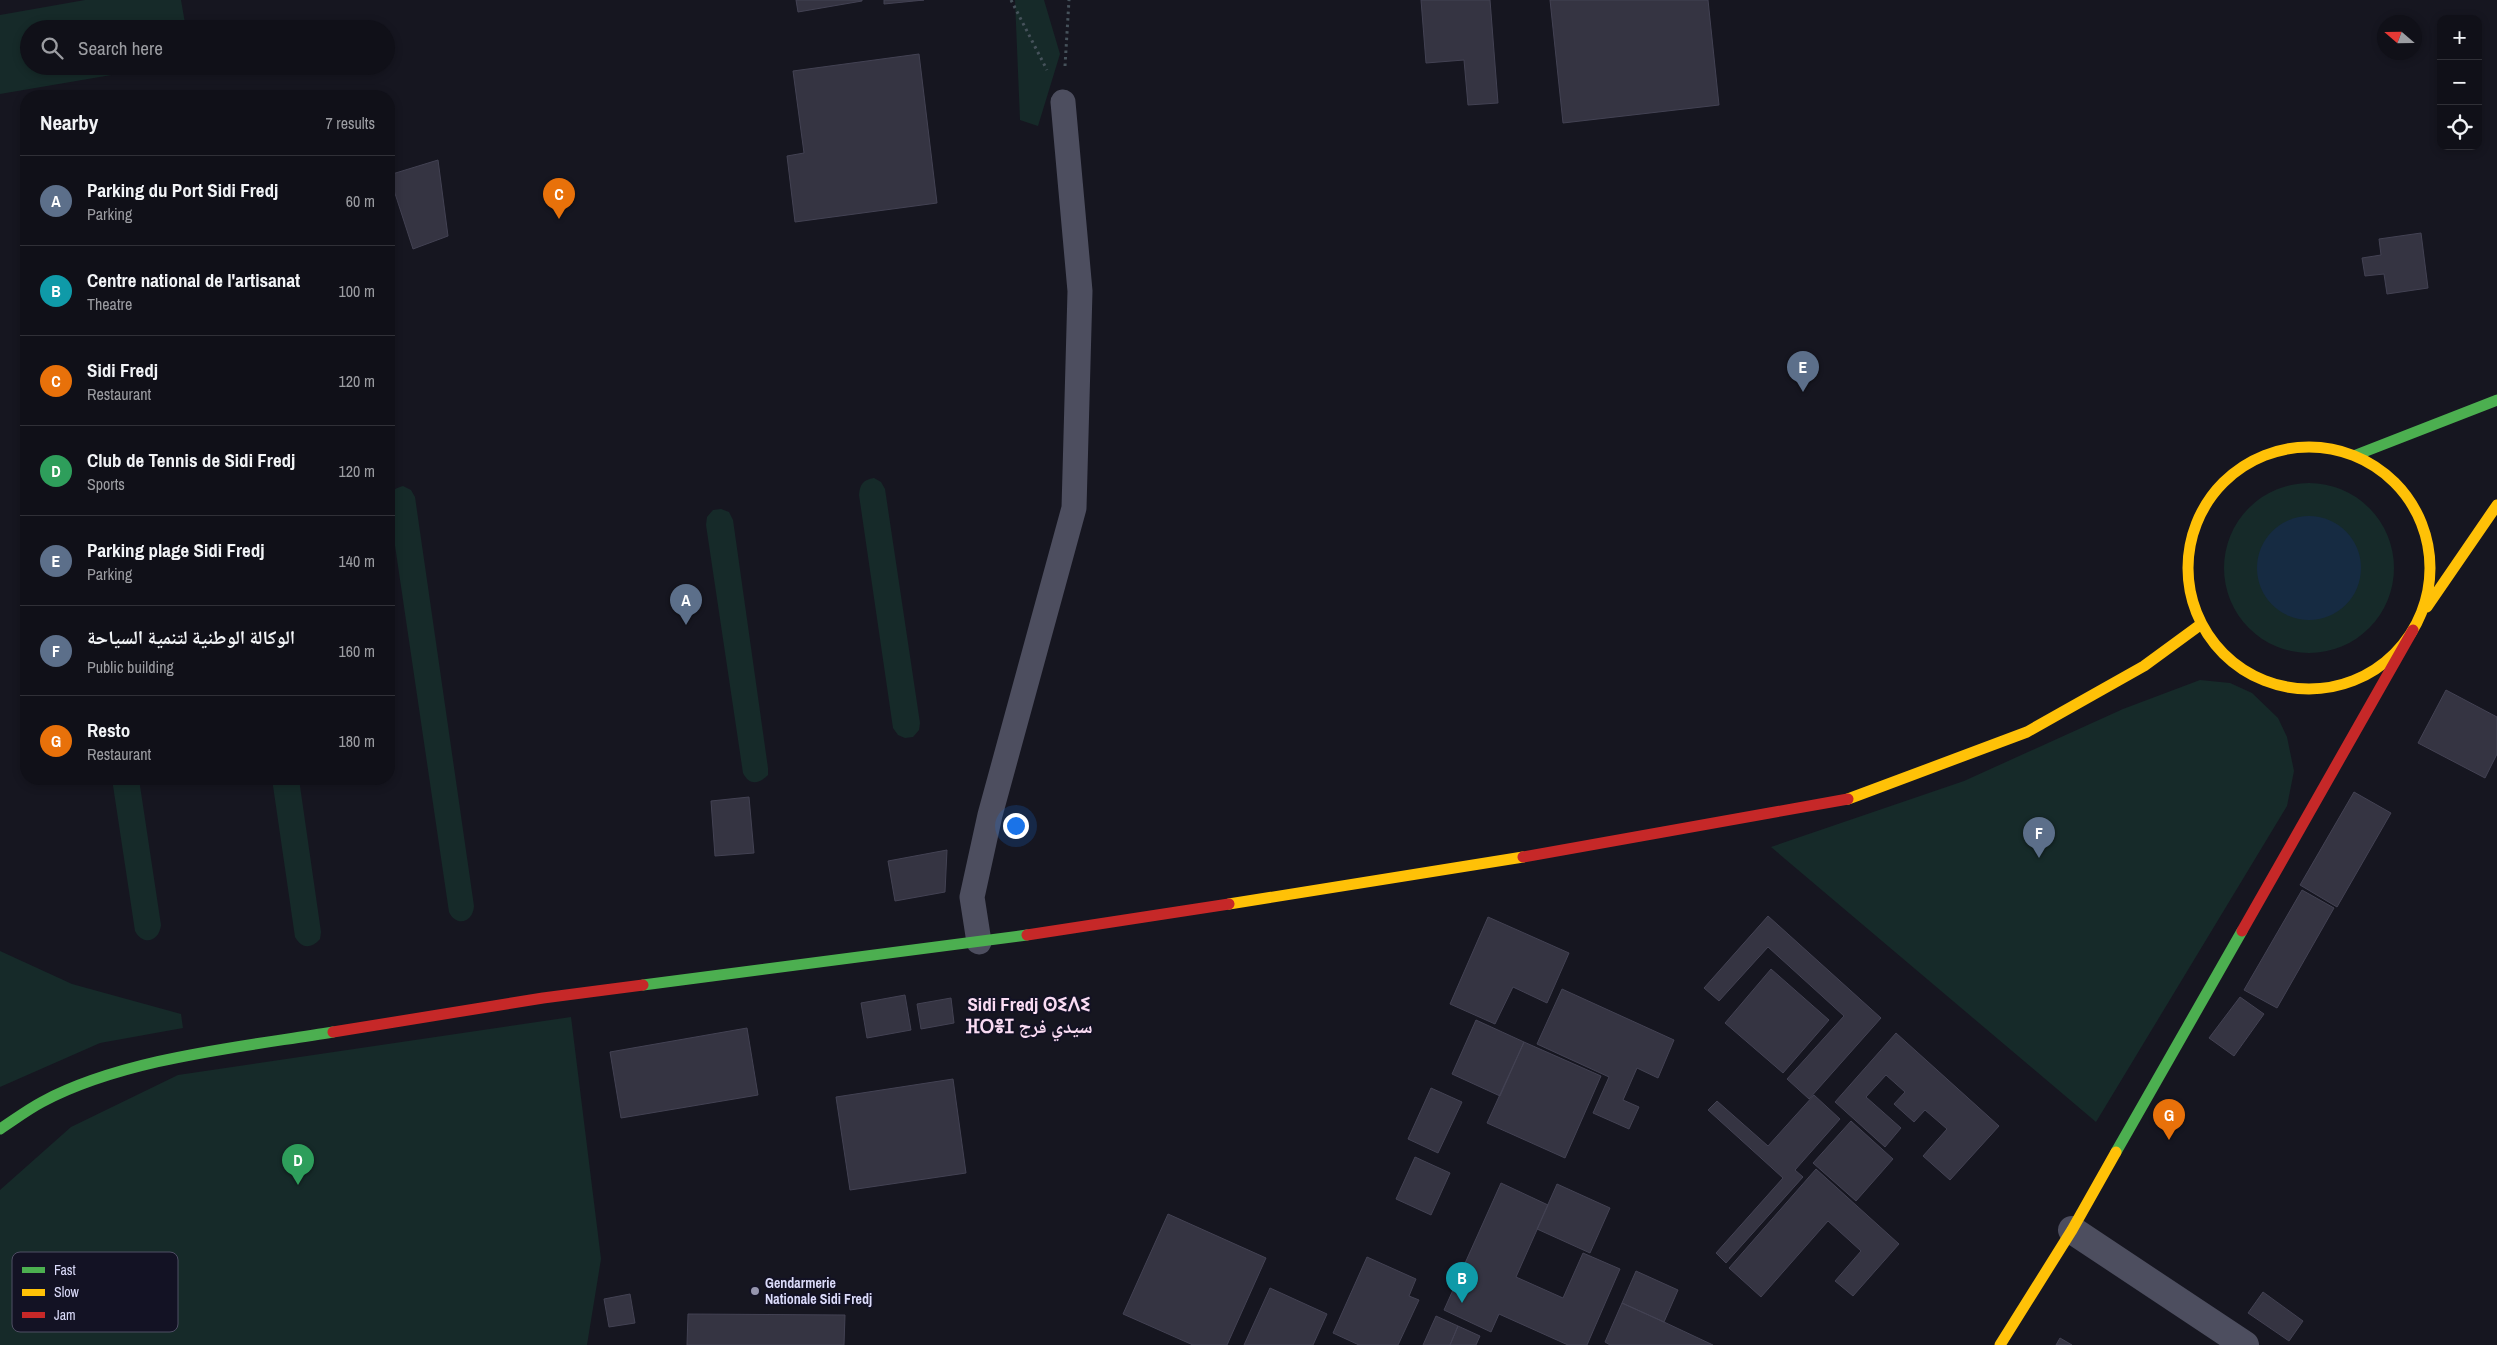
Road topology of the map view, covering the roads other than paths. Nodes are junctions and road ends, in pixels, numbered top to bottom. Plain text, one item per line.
1 (1063, 102) road end
2 (2497, 400) edge
3 (2356, 455) junction
4 (2497, 505) edge
5 (2421, 616) junction
6 (2200, 625) junction
7 (2413, 630) junction
8 (979, 942) junction
9 (0, 1129) edge
10 (2072, 1230) junction
11 (2000, 1345) edge
12 (2245, 1345) edge

1 - 8 lane
2 - 3 main road
3 - 5 main road
3 - 6 main road
4 - 5 main road
5 - 7 main road
6 - 7 main road
6 - 8 main road
7 - 10 main road
8 - 9 main road
10 - 11 main road
10 - 12 street

